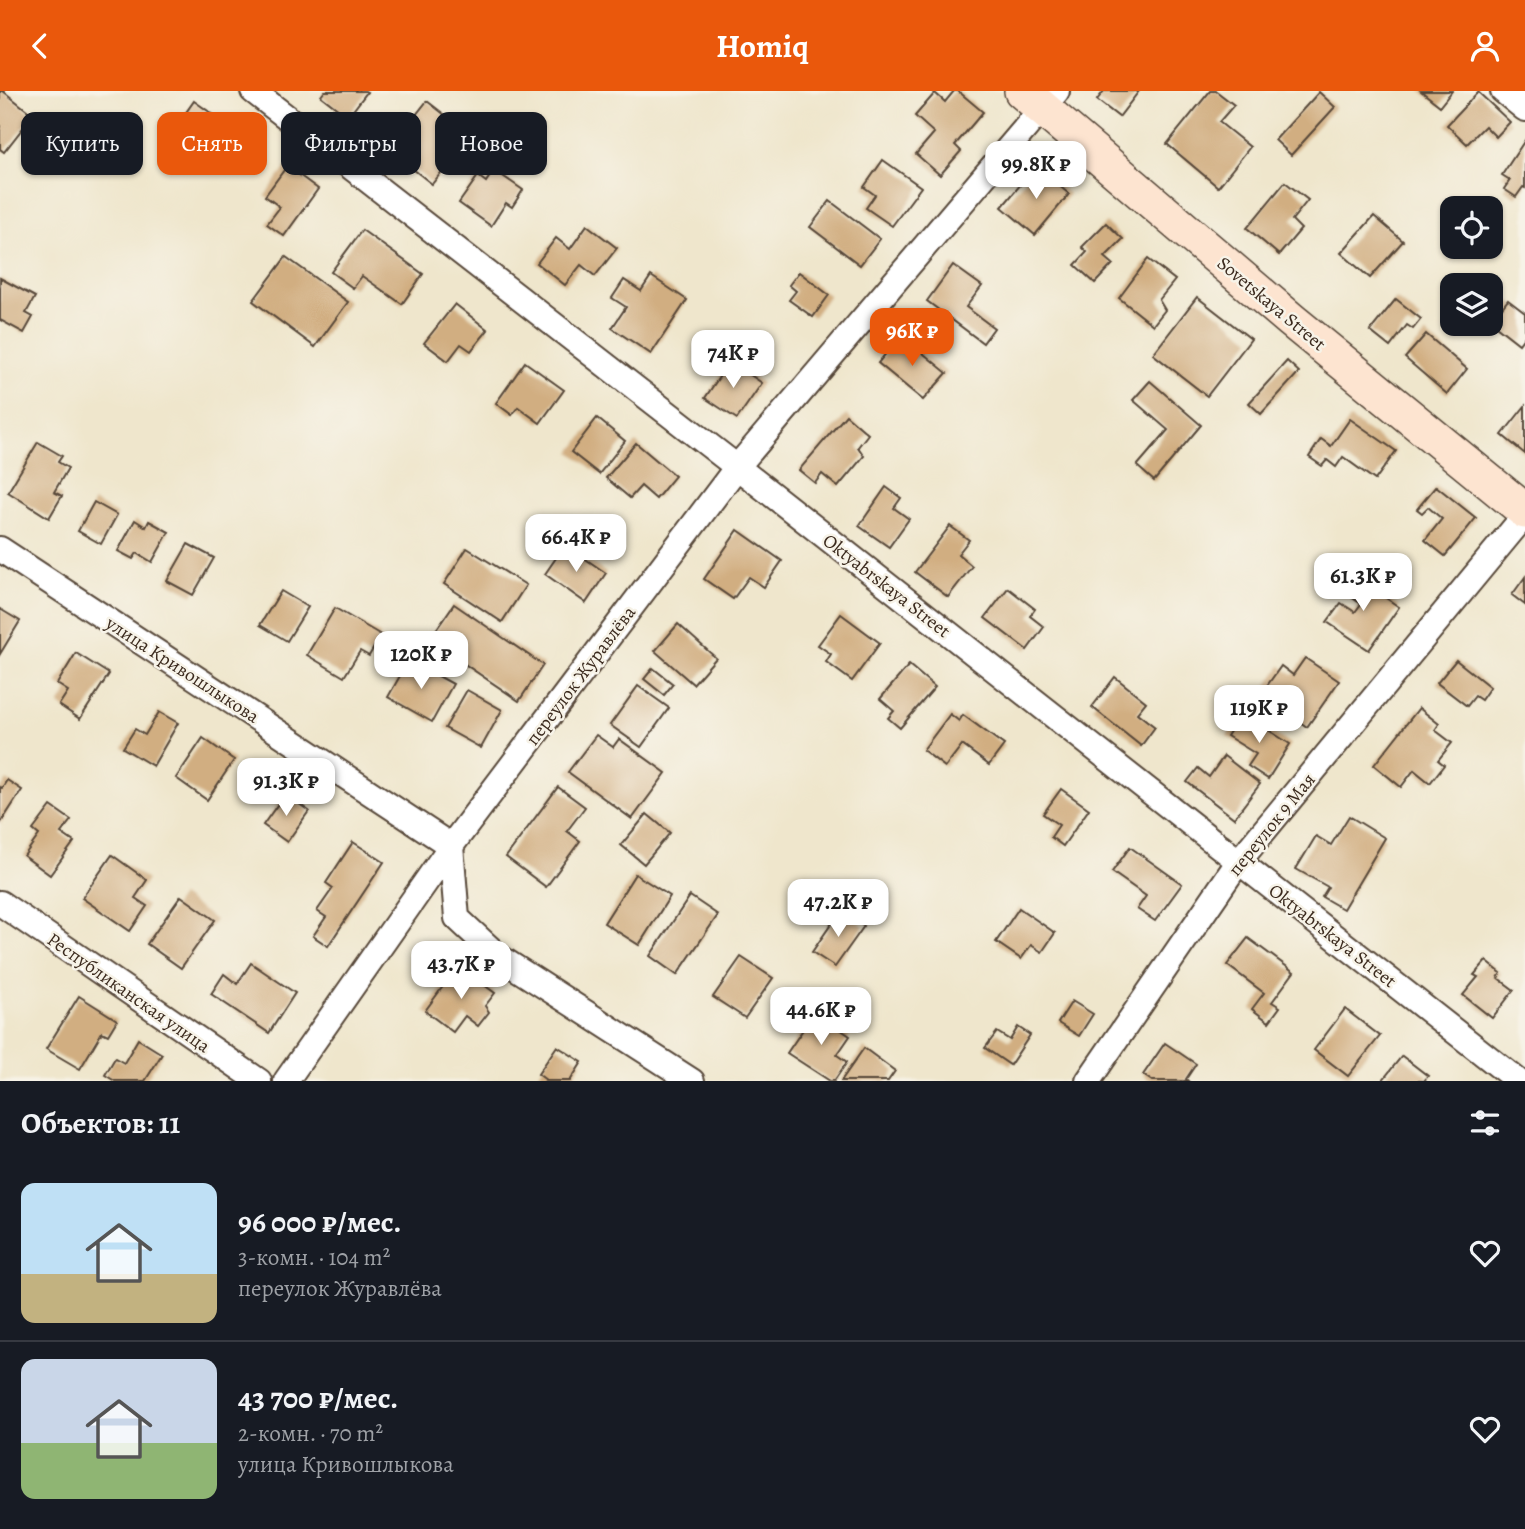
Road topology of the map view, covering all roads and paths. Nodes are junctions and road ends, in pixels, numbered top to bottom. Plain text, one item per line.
1 (253, 91) edge
2 (1503, 91) edge
3 (1040, 97) edge
4 (1525, 109) edge
5 (737, 467) junction
6 (1525, 513) edge
7 (0, 549) edge
8 (451, 846) junction
9 (1239, 860) junction
10 (0, 902) edge
11 (259, 1081) edge
12 (286, 1081) edge
13 (692, 1081) edge
14 (1088, 1081) edge
15 (1518, 1081) edge

1 - 5 street, Oktyabrskaya Street
2 - 4 street
3 - 5 street, переулок Журавлёва
3 - 6 main road, Sovetskaya Street
5 - 8 street, переулок Журавлёва
5 - 9 street, Oktyabrskaya Street
6 - 9 street, переулок 9 Мая
7 - 8 street, улица Кривошлыкова
8 - 12 street, переулок Журавлёва
8 - 13 street
9 - 14 street, переулок 9 Мая
9 - 15 street, Oktyabrskaya Street
10 - 11 street, Республиканская улица

